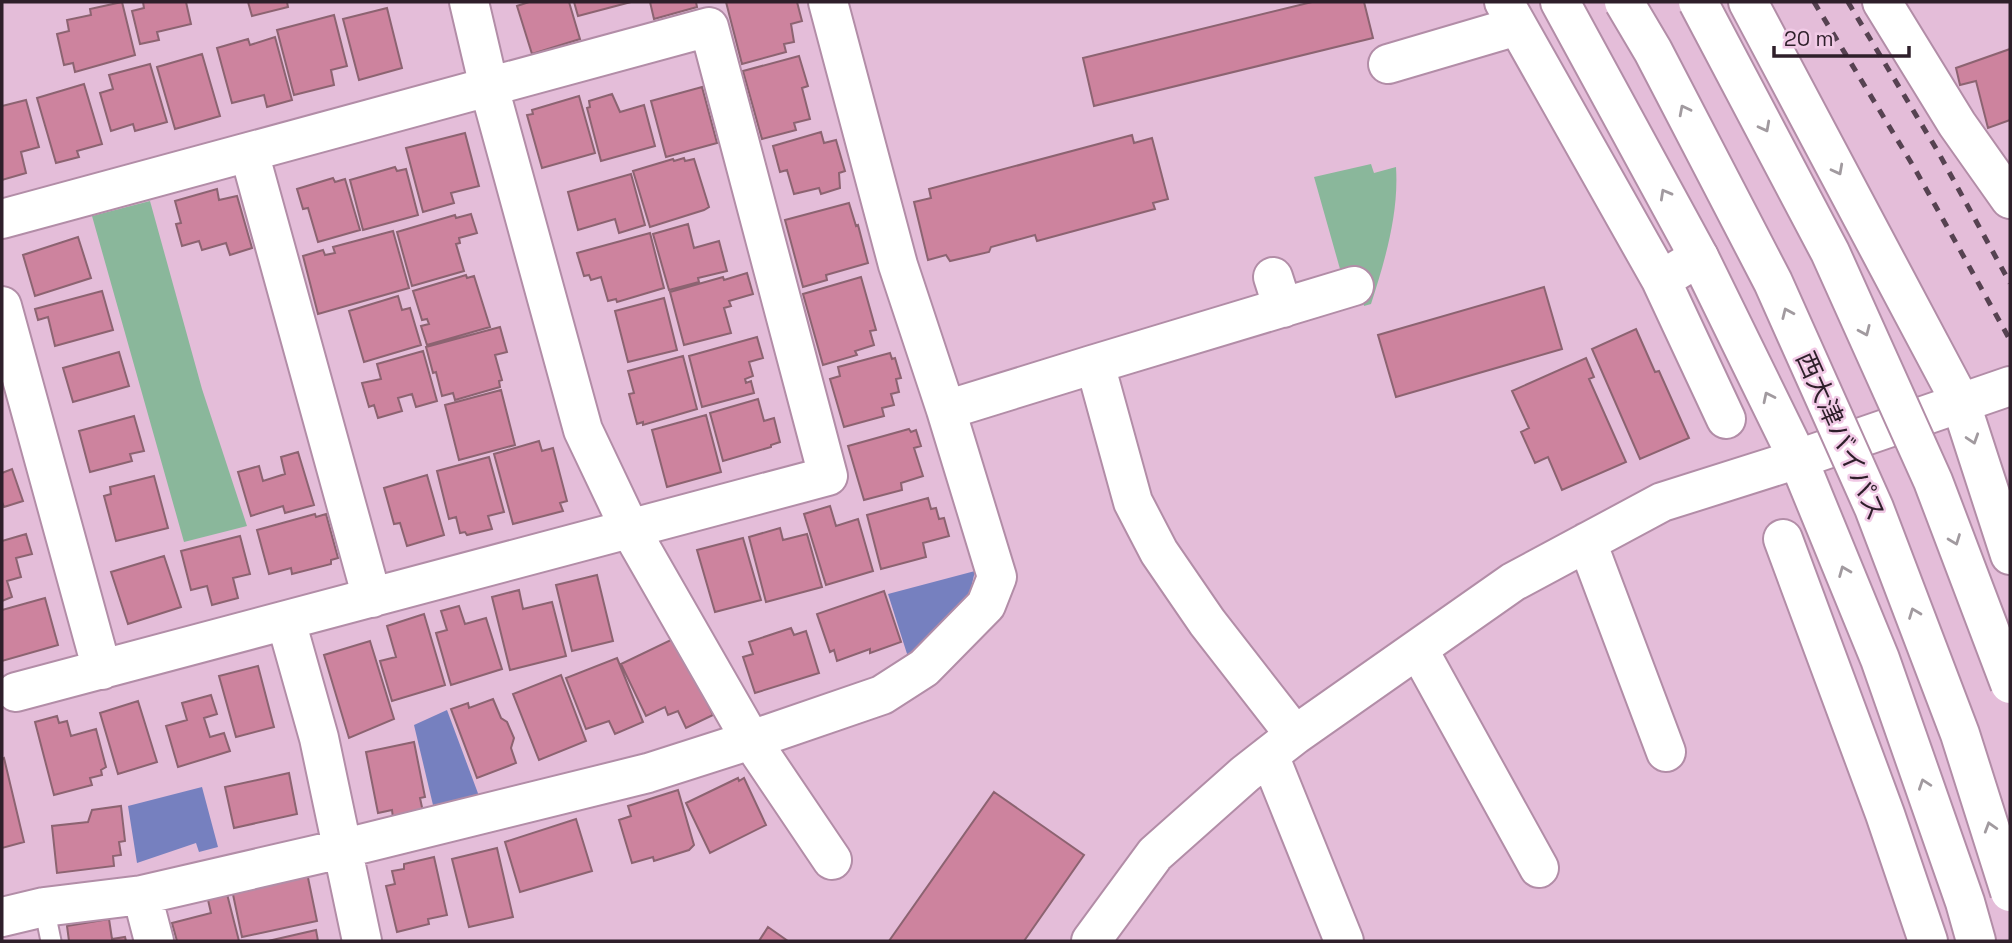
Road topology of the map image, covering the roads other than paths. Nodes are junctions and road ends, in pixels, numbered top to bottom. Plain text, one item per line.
1 (469, 2) edge
2 (828, 2) edge
3 (1560, 2) edge
4 (1624, 2) edge
5 (1698, 2) edge
6 (1748, 2) edge
7 (1882, 2) edge
8 (1511, 14) edge
9 (1388, 64) dead end
10 (489, 86) junction
11 (248, 152) junction
12 (2010, 199) edge
13 (2, 219) edge
14 (1699, 257) junction
15 (1661, 280) junction
16 (1354, 286) dead end
17 (2, 306) edge
18 (1095, 364) junction
19 (2010, 386) edge
20 (1961, 401) junction
21 (946, 410) junction
22 (1726, 419) dead end
23 (1798, 459) junction
24 (631, 529) junction
25 (1783, 539) dead end
26 (1587, 542) junction
27 (2010, 555) edge
28 (372, 598) junction
29 (286, 621) junction
30 (1418, 649) junction
31 (1880, 659) junction
32 (102, 670) junction
33 (1833, 674) junction
34 (2010, 684) edge
35 (16, 692) dead end
36 (751, 740) junction
37 (1282, 745) junction
38 (1666, 752) dead end
39 (341, 849) junction
40 (832, 860) dead end
41 (1539, 868) dead end
42 (2010, 892) edge
43 (142, 895) junction
44 (2, 917) edge
45 (48, 924) edge
46 (154, 941) edge
47 (362, 941) edge
48 (1091, 941) edge
49 (1344, 941) edge
50 (1928, 941) edge
51 (1976, 941) edge

1 - 10 main road
2 - 21 main road
14 -> 3 main road
42 -> 4 main road, 西大津バイパス, bridge
5 -> 34 main road, bridge
6 -> 20 main road
7 - 12 main road
8 - 9 main road
8 - 15 main road
10 - 11 main road
10 - 24 main road
10 - 24 main road
11 - 13 main road
11 - 28 main road
14 - 15 main road
23 -> 14 main road
15 - 22 main road
16 - 18 main road
17 - 32 main road
18 - 21 main road
18 - 37 main road
19 - 20 main road
20 - 23 main road
20 -> 27 main road
21 - 36 main road
23 - 26 main road
31 -> 23 main road
24 - 28 main road
24 - 36 main road
25 - 33 main road
26 - 30 main road
26 - 38 main road
28 - 29 main road
29 - 32 main road
29 - 39 main road
30 - 37 main road
30 - 41 main road
31 - 33 main road
51 -> 31 main road
32 - 35 main road
33 - 50 main road
36 - 39 main road
36 - 40 main road
37 - 48 main road
37 - 49 main road
39 - 43 main road
39 - 47 main road
43 - 45 main road
43 - 46 main road
44 - 45 main road

